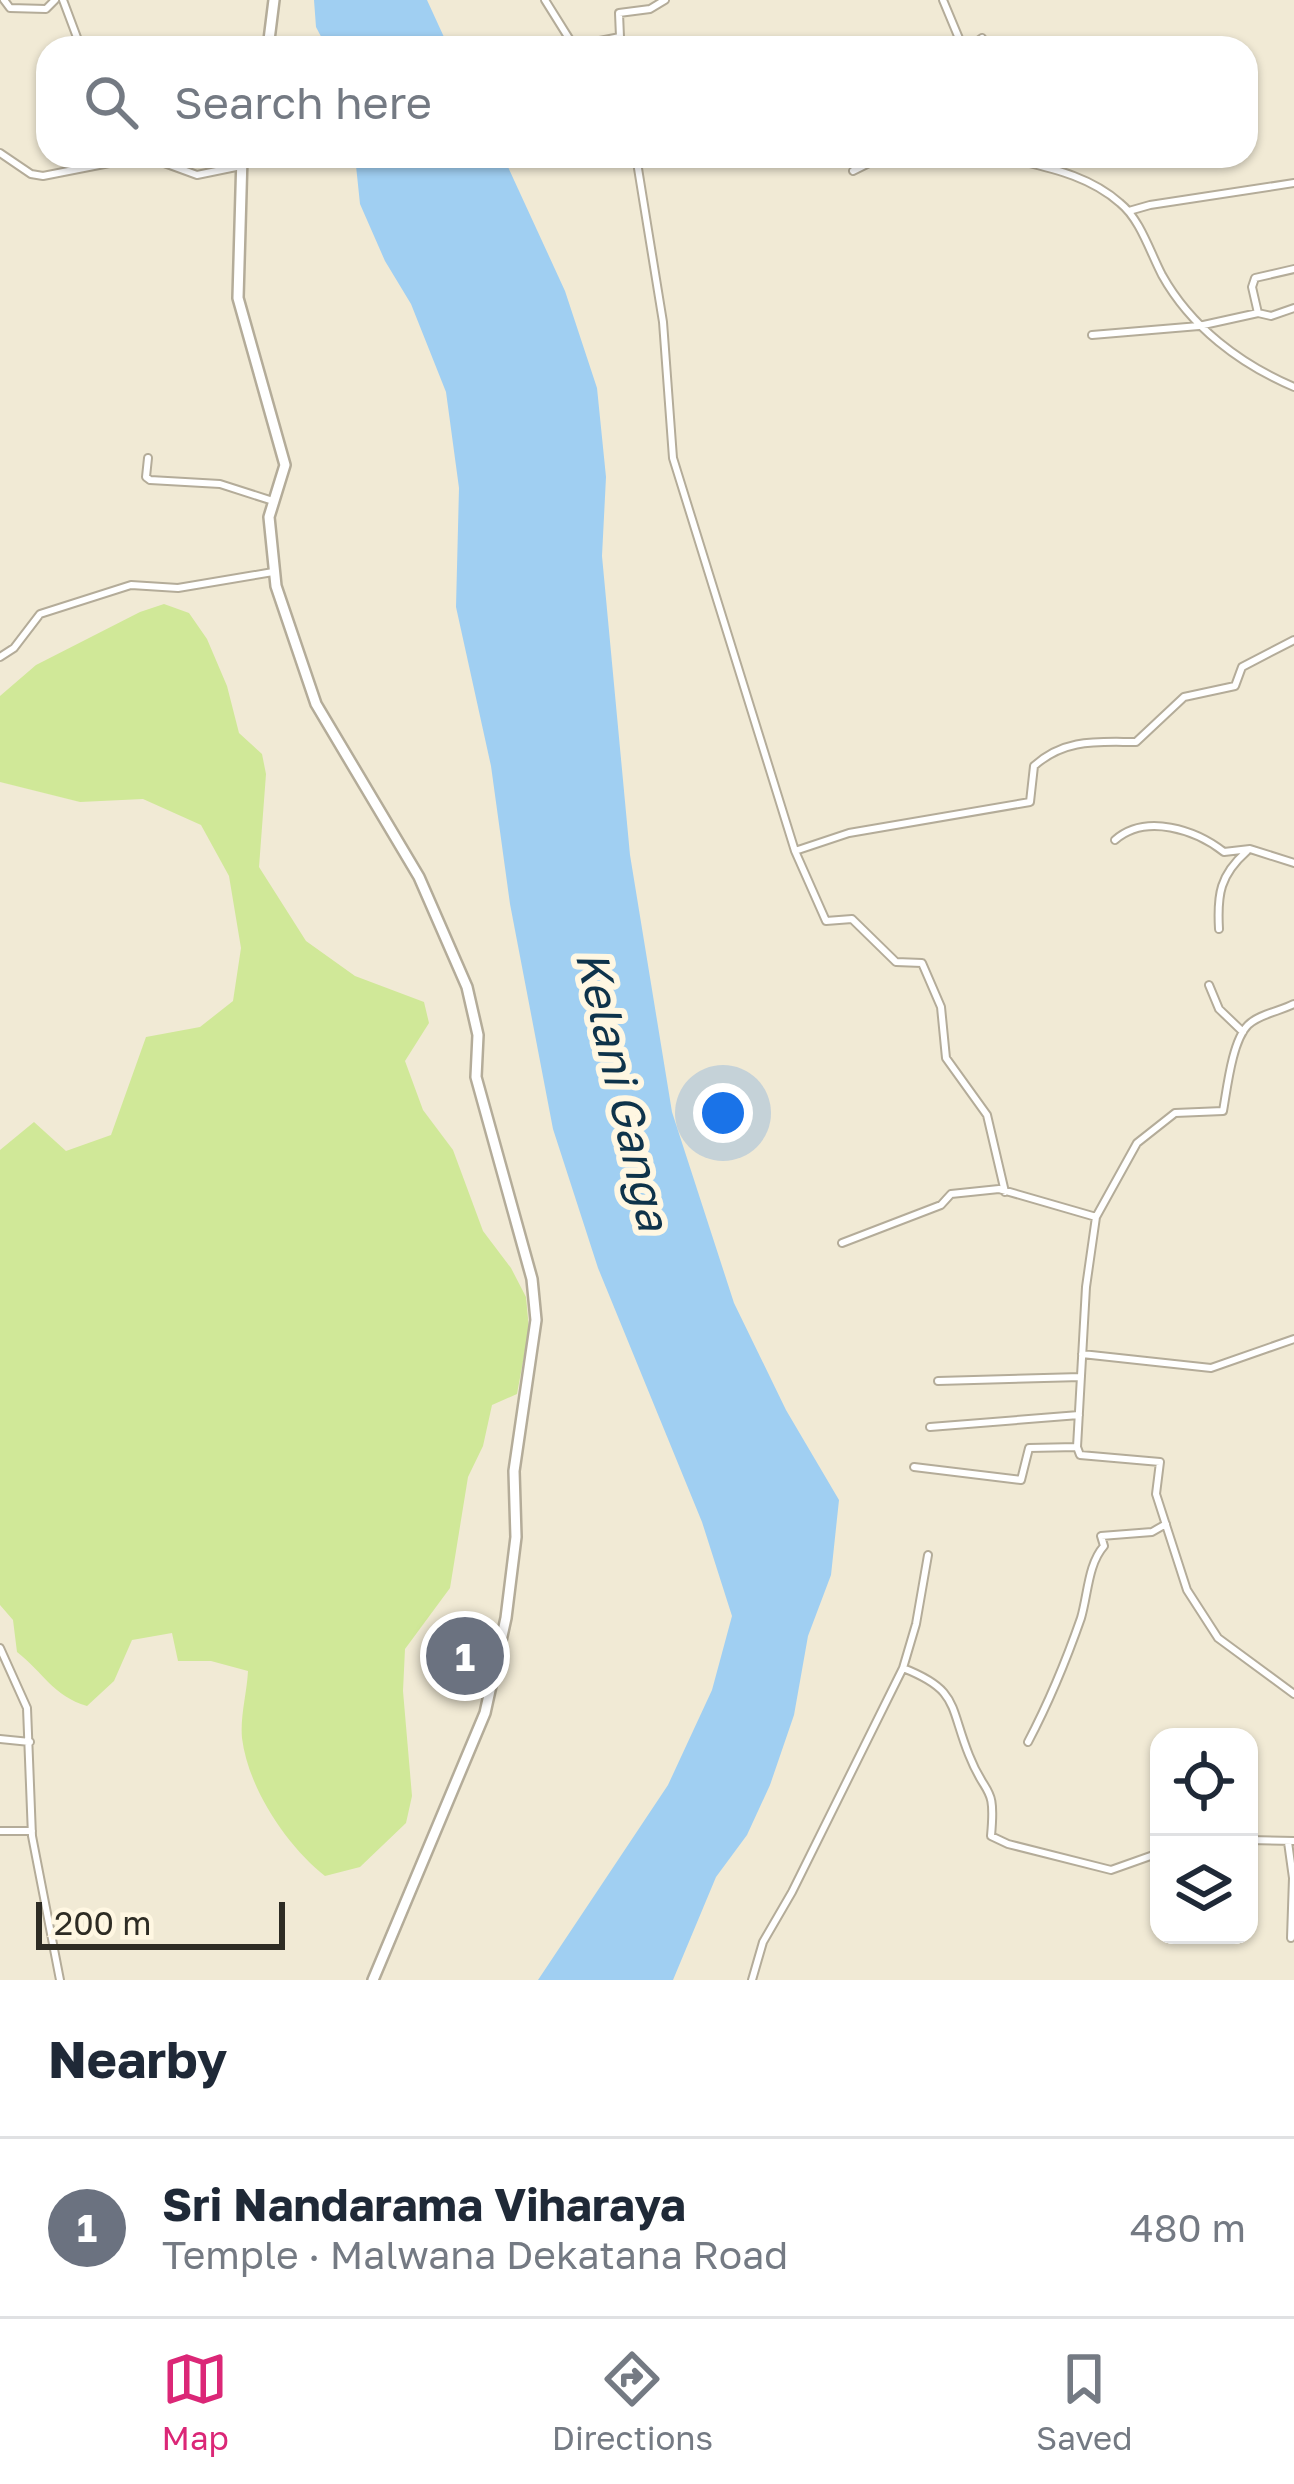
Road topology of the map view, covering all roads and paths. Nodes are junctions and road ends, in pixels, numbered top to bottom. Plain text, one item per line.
1 (4, 0) edge
2 (59, 0) edge
3 (274, 0) edge
4 (544, 0) edge
5 (665, 0) edge
6 (943, 0) edge
7 (76, 36) edge
8 (271, 36) edge
9 (567, 36) edge
10 (620, 36) edge
11 (960, 36) edge
12 (0, 152) edge
13 (80, 168) edge
14 (177, 168) edge
15 (219, 168) edge
16 (242, 168) edge
17 (638, 168) edge
18 (859, 168) edge
19 (1048, 168) edge
20 (853, 171) dead end
21 (1294, 183) edge
22 (1129, 211) junction
23 (1294, 269) edge
24 (1294, 308) edge
25 (1258, 313) junction
26 (1199, 326) junction
27 (1092, 335) dead end
28 (1294, 387) edge
29 (148, 458) dead end
30 (273, 501) junction
31 (273, 572) junction
32 (1294, 640) edge
33 (0, 657) edge
34 (1115, 840) dead end
35 (1250, 849) junction
36 (795, 851) junction
37 (1294, 863) edge
38 (1219, 929) dead end
39 (1209, 985) dead end
40 (1292, 1005) edge
41 (1294, 1019) edge
42 (1244, 1032) junction
43 (1005, 1192) junction
44 (1096, 1217) junction
45 (842, 1243) dead end
46 (1294, 1339) edge
47 (1082, 1354) junction
48 (1081, 1377) junction
49 (938, 1382) dead end
50 (1079, 1415) junction
51 (930, 1427) dead end
52 (1077, 1447) junction
53 (914, 1467) dead end
54 (1166, 1524) junction
55 (928, 1555) dead end
56 (0, 1648) edge
57 (903, 1669) junction
58 (1294, 1694) edge
59 (0, 1738) edge
60 (29, 1742) junction
61 (1028, 1742) dead end
62 (0, 1831) edge
63 (32, 1831) junction
64 (1258, 1840) edge
65 (1291, 1841) edge
66 (1150, 1856) edge
67 (1292, 1938) edge
68 (60, 1980) edge
69 (373, 1980) edge
70 (752, 1980) edge

1 - 2 street
2 - 7 street
3 - 8 main road
4 - 9 street
5 - 10 street
6 - 11 street
12 - 13 street
14 - 15 street
16 - 30 main road
17 - 36 street
18 - 20 street
19 - 22 street
21 - 22 street
22 - 26 street
23 - 25 street
24 - 25 street
25 - 26 street
26 - 27 street
26 - 28 street
29 - 30 street
30 - 31 main road
31 - 33 street
31 - 69 main road
32 - 36 street
34 - 35 street
35 - 37 street
35 - 38 street
36 - 43 street
39 - 42 street
40 - 41 street
40 - 42 street
42 - 44 street
43 - 44 street
43 - 45 street
44 - 47 street
46 - 47 street
47 - 48 street
48 - 49 street
48 - 50 street
50 - 51 street
50 - 52 street
52 - 53 street
52 - 54 street
54 - 58 street
54 - 61 street
55 - 57 street
56 - 60 street
57 - 66 street
57 - 70 street
59 - 60 street
60 - 63 street
62 - 63 street
63 - 68 street
64 - 65 street
65 - 67 street

